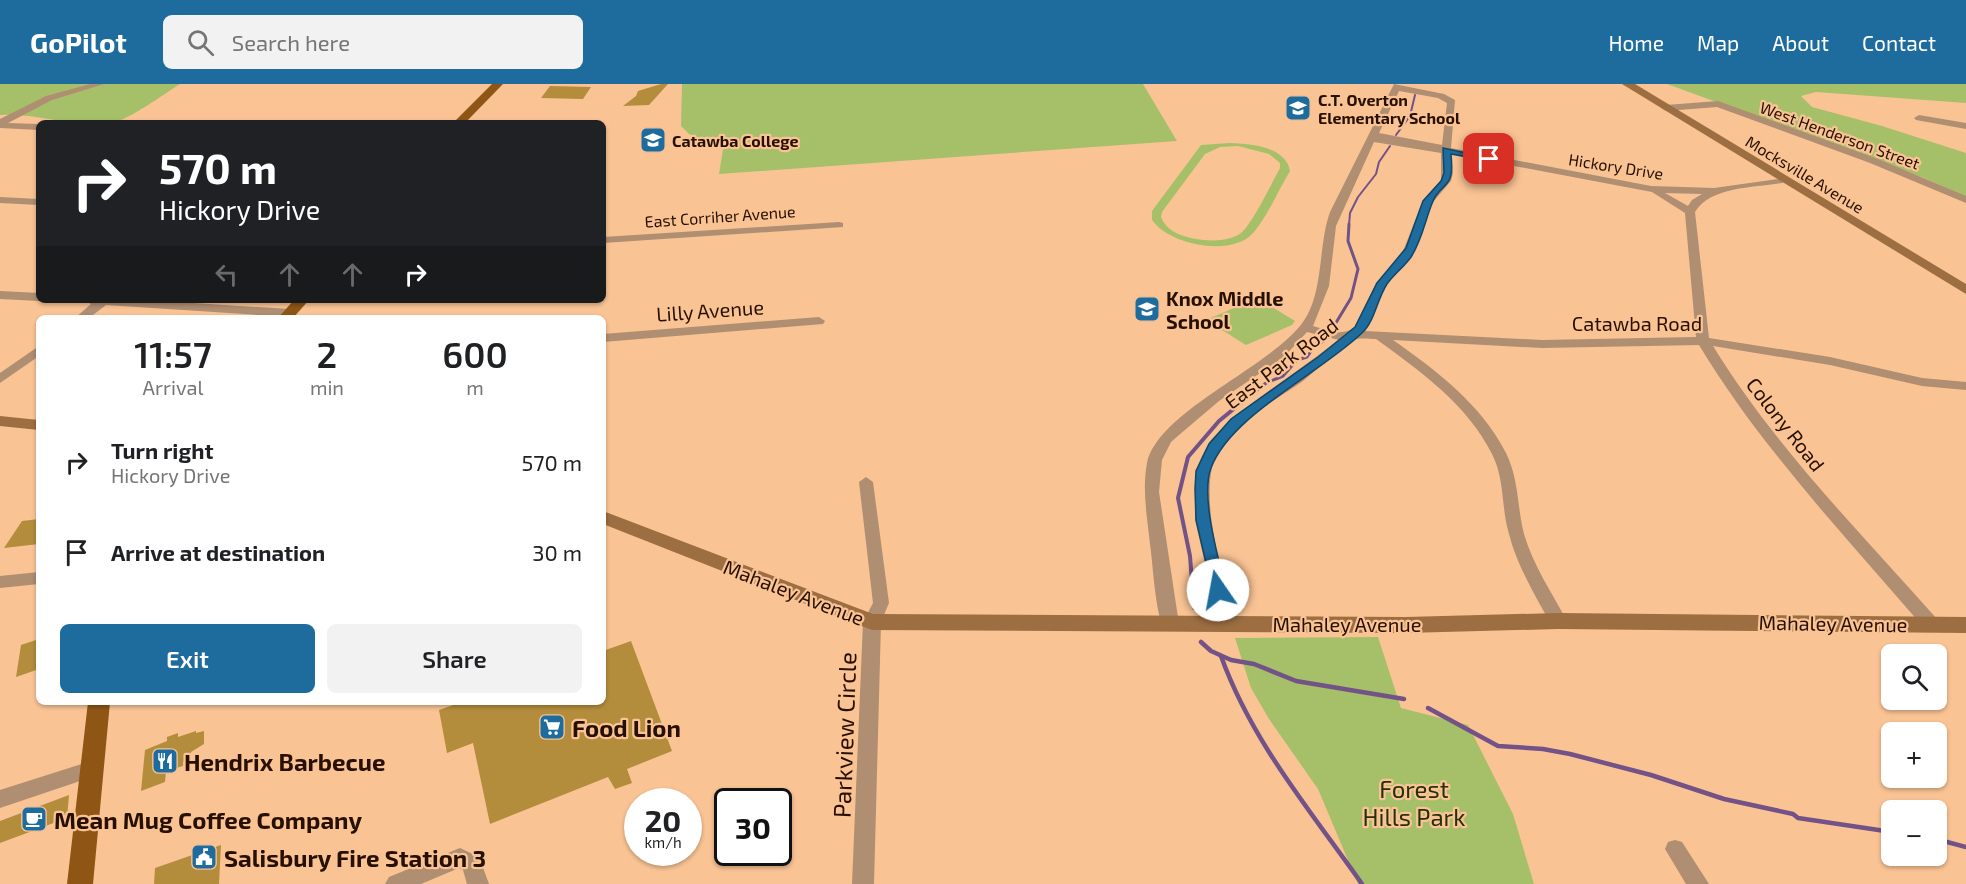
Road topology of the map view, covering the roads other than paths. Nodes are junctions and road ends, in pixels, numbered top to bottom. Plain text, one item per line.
1 (100, 84) edge
2 (488, 84) edge
3 (498, 84) edge
4 (1627, 84) edge
5 (1397, 86) edge
6 (1666, 108) junction
7 (471, 112) junction
8 (1919, 118) dead end
9 (462, 120) edge
10 (0, 124) edge
11 (1966, 126) edge
12 (36, 127) edge
13 (1373, 137) junction
14 (1446, 150) junction
15 (1782, 180) junction
16 (1651, 189) junction
17 (1714, 191) junction
18 (0, 200) edge
19 (1966, 200) edge
20 (36, 202) edge
21 (1690, 212) junction
22 (839, 225) dead end
23 (606, 240) edge
24 (1966, 290) edge
25 (0, 295) edge
26 (36, 297) edge
27 (100, 303) edge
28 (138, 303) edge
29 (299, 303) edge
30 (85, 315) edge
31 (276, 315) edge
32 (288, 315) edge
33 (819, 321) dead end
34 (1305, 328) junction
35 (1378, 336) junction
36 (1352, 337) junction
37 (606, 338) edge
38 (1703, 341) junction
39 (36, 352) edge
40 (0, 379) edge
41 (1966, 386) edge
42 (0, 421) edge
43 (36, 426) edge
44 (866, 482) dead end
45 (606, 519) edge
46 (36, 578) edge
47 (0, 582) edge
48 (1558, 621) junction
49 (872, 622) junction
50 (1170, 624) junction
51 (1226, 624) junction
52 (1930, 624) junction
53 (1966, 625) edge
54 (99, 705) edge
55 (91, 769) junction
56 (0, 799) edge
57 (1675, 849) dead end
58 (80, 884) edge
59 (396, 884) edge
60 (478, 884) edge
61 (863, 884) edge
62 (1698, 884) edge

1 - 10 street
2 - 7 main road
3 - 7 main road
4 - 6 street, Mocksville Avenue
5 - 13 street
5 - 14 street, East Park Road
6 - 15 street, Mocksville Avenue
6 - 19 street, West Henderson Street
7 - 9 main road
8 - 11 street
10 - 12 street
13 - 14 street, Hickory Drive
13 - 34 street
14 - 16 street, Hickory Drive
14 - 36 street, East Park Road
15 - 17 street, Hickory Drive
15 - 24 street, Mocksville Avenue
16 - 17 street, Hickory Drive
16 - 21 street
17 - 21 street
18 - 20 street
21 - 38 street, Colony Road
22 - 23 street, East Corriher Avenue
25 - 26 street
27 - 30 street
28 - 31 street
29 - 32 main road
33 - 37 street, Lilly Avenue
34 - 36 street, Catawba Road
34 - 50 street
35 - 36 street, Catawba Road
35 - 38 street, Catawba Road
35 - 48 street
36 - 51 street, East Park Road
38 - 41 street, Catawba Road
38 - 52 street, Colony Road
39 - 40 street
42 - 43 street
44 - 49 street, Parkview Circle
45 - 49 street, Mahaley Avenue
46 - 47 street
48 - 51 street, Mahaley Avenue
48 - 52 street, Mahaley Avenue
49 - 50 street, Mahaley Avenue
49 - 61 street, Parkview Circle
50 - 51 street, Mahaley Avenue
52 - 53 street, Mahaley Avenue
54 - 55 main road
55 - 56 street
55 - 58 main road
57 - 62 street
59 - 60 street

